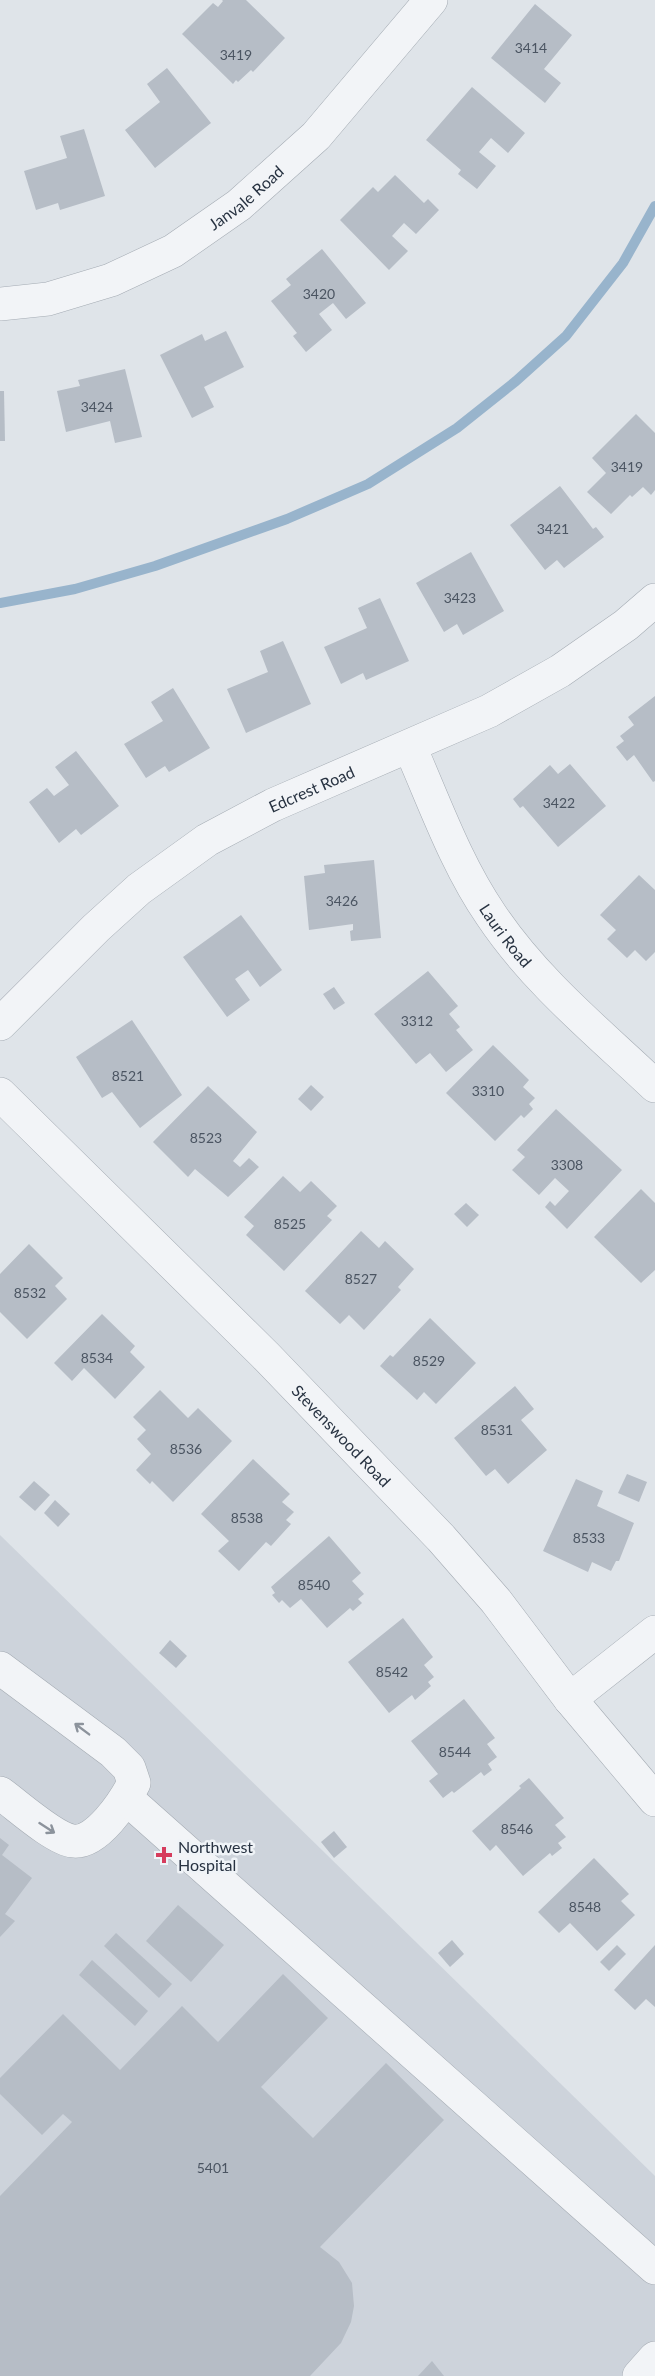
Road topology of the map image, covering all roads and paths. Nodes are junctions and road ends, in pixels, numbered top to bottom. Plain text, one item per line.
1 (431, 0) edge
2 (0, 304) edge
3 (655, 600) edge
4 (410, 747) junction
5 (0, 1024) edge
6 (655, 1086) edge
7 (0, 1094) edge
8 (655, 1632) edge
9 (0, 1668) edge
10 (570, 1699) junction
11 (0, 1793) edge
12 (126, 1798) junction
13 (655, 1800) edge
14 (655, 2268) edge
15 (655, 2358) edge
16 (639, 2376) edge

1 - 2 street, Janvale Road
3 - 4 street, Edcrest Road
4 - 5 street, Edcrest Road
4 - 6 street, Lauri Road
7 - 10 street, Stevenswood Road
8 - 10 street
12 -> 9 street
10 - 13 street, Stevenswood Road
11 -> 12 street
12 - 14 street
15 - 16 street

